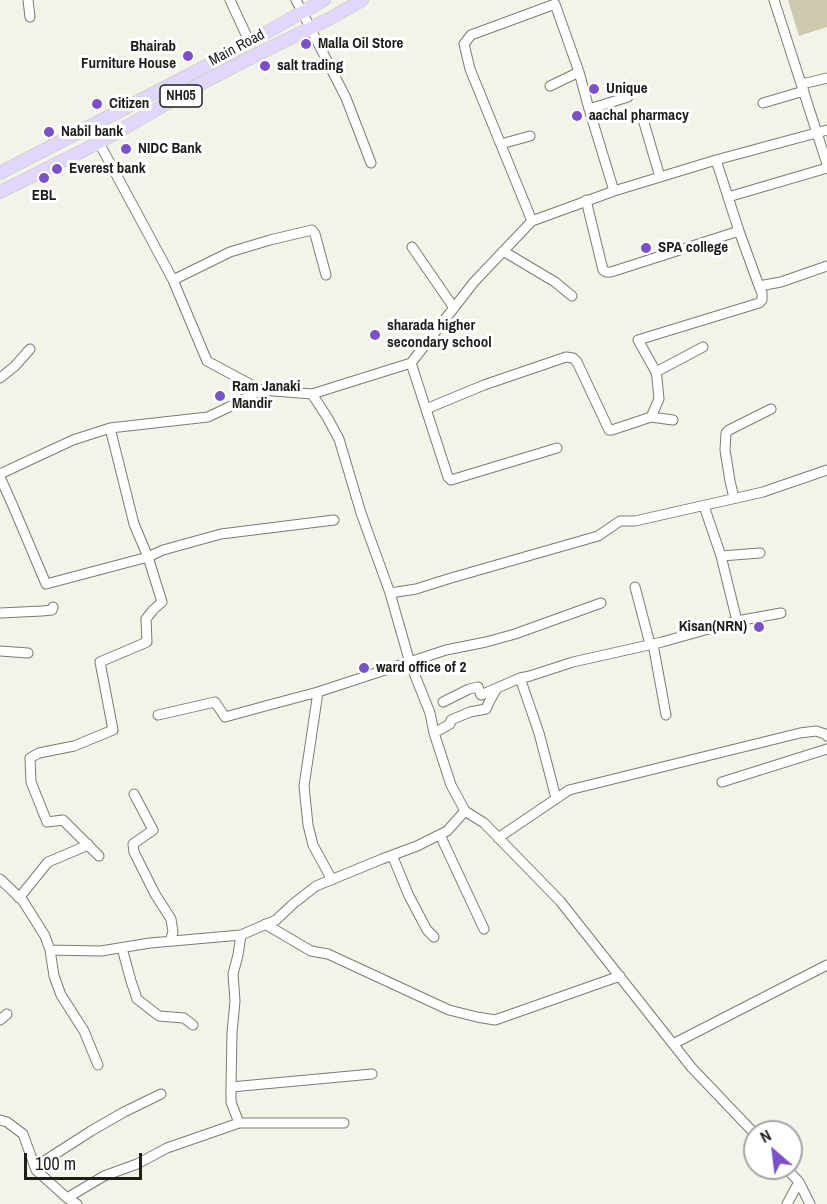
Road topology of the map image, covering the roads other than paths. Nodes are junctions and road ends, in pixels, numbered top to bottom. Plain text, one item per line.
1 (28, 0) edge
2 (230, 0) edge
3 (324, 0) edge
4 (362, 0) edge
5 (774, 0) edge
6 (300, 6) edge
7 (30, 17) dead end
8 (310, 28) junction
9 (249, 41) junction
10 (213, 62) junction
11 (579, 72) junction
12 (219, 74) junction
13 (827, 78) edge
14 (549, 86) dead end
15 (803, 87) junction
16 (628, 97) dead end
17 (763, 103) dead end
18 (589, 109) junction
19 (642, 116) dead end
20 (90, 126) junction
21 (827, 130) edge
22 (816, 132) junction
23 (530, 136) dead end
24 (100, 142) junction
25 (501, 144) junction
26 (716, 160) junction
27 (371, 163) dead end
28 (827, 166) edge
29 (0, 173) edge
30 (660, 177) junction
31 (614, 191) junction
32 (0, 192) edge
33 (728, 196) junction
34 (586, 200) junction
35 (532, 221) junction
36 (739, 231) junction
37 (412, 247) dead end
38 (503, 251) junction
39 (827, 266) edge
40 (326, 275) dead end
41 (173, 280) junction
42 (759, 286) junction
43 (572, 296) dead end
44 (454, 308) junction
45 (704, 347) dead end
46 (30, 349) dead end
47 (411, 363) junction
48 (656, 372) junction
49 (0, 378) edge
50 (261, 390) junction
51 (312, 394) junction
52 (426, 409) junction
53 (771, 409) dead end
54 (651, 417) junction
55 (673, 420) dead end
56 (110, 428) junction
57 (557, 448) dead end
58 (827, 470) edge
59 (0, 476) edge
60 (734, 498) junction
61 (704, 506) junction
62 (334, 520) dead end
63 (760, 554) dead end
64 (721, 556) junction
65 (148, 557) junction
66 (635, 588) dead end
67 (390, 593) junction
68 (601, 603) dead end
69 (53, 607) dead end
70 (0, 613) edge
71 (782, 613) dead end
72 (737, 621) junction
73 (652, 644) junction
74 (0, 651) edge
75 (28, 653) dead end
76 (410, 663) junction
77 (520, 678) junction
78 (497, 688) junction
79 (318, 692) junction
80 (443, 702) dead end
81 (158, 715) dead end
82 (666, 715) dead end
83 (434, 733) junction
84 (827, 736) edge
85 (827, 749) edge
86 (722, 782) dead end
87 (134, 794) dead end
88 (556, 798) junction
89 (465, 812) junction
90 (440, 835) junction
91 (498, 838) junction
92 (88, 844) junction
93 (392, 855) junction
94 (99, 856) dead end
95 (0, 879) edge
96 (332, 880) junction
97 (20, 898) junction
98 (265, 924) junction
99 (483, 929) dead end
100 (241, 935) junction
101 (434, 937) dead end
102 (170, 941) junction
103 (122, 948) junction
104 (51, 950) junction
105 (827, 965) edge
106 (620, 976) junction
107 (193, 1025) dead end
108 (673, 1044) junction
109 (98, 1065) dead end
110 (372, 1074) dead end
111 (231, 1087) junction
112 (161, 1094) dead end
113 (0, 1120) edge
114 (743, 1121) edge
115 (239, 1123) junction
116 (344, 1123) dead end
117 (35, 1167) junction
118 (799, 1182) joint
119 (67, 1198) junction
120 (77, 1204) edge
121 (787, 1204) edge
122 (810, 1204) edge

1 - 7 street
2 - 9 street
3 - 6 main road, Main Road / NH05
4 - 8 main road, Main Road / NH05
5 - 15 street
6 - 8 street
6 - 9 main road, Main Road / NH05
8 - 12 main road, Main Road / NH05
8 - 27 street
9 - 10 main road, Main Road / NH05
10 - 12 main road
10 - 20 main road, Main Road / NH05
11 - 14 street
11 - 18 street
11 - 25 street
12 - 24 main road, Main Road / NH05
13 - 15 street
15 - 17 street
15 - 22 street
16 - 18 street
18 - 31 street
19 - 30 street
20 - 24 street
20 - 29 main road, Main Road / NH05
21 - 22 street
22 - 26 street
22 - 28 street
23 - 25 street
24 - 32 main road, Main Road / NH05
24 - 41 street
25 - 35 street
26 - 30 street
26 - 33 street
28 - 33 street
30 - 31 street
31 - 34 street
33 - 36 street
34 - 35 street
34 - 36 street
35 - 38 street
36 - 42 street
37 - 44 street
38 - 43 street
38 - 44 street
39 - 42 street
40 - 41 street
41 - 50 street
42 - 48 street
44 - 47 street
45 - 48 street
46 - 49 street
47 - 51 street
47 - 52 street
48 - 54 street
50 - 51 street
50 - 56 street
51 - 67 street
52 - 54 street
52 - 57 street
53 - 60 street
54 - 55 street
56 - 59 street
56 - 65 street
58 - 60 street
59 - 65 street
60 - 61 street
61 - 64 street
61 - 67 street
62 - 65 street
63 - 64 street
64 - 72 street
65 - 92 street
66 - 73 street
67 - 76 street
68 - 76 street
69 - 70 street
71 - 72 street
72 - 73 street
73 - 77 street
73 - 82 street
74 - 75 street
76 - 79 street
76 - 83 street
77 - 78 street
77 - 88 street
78 - 80 street
78 - 83 street
79 - 81 street
79 - 96 street
83 - 89 street
84 - 88 street
85 - 86 street
87 - 102 street
88 - 91 street
89 - 90 street
89 - 91 street
90 - 93 street
90 - 99 street
91 - 106 street
92 - 94 street
92 - 97 street
93 - 96 street
93 - 101 street
95 - 97 street
96 - 98 street
97 - 104 street
98 - 100 street
98 - 106 street
100 - 102 street
100 - 111 street
102 - 103 street
103 - 104 street
103 - 107 street
104 - 109 street
105 - 108 street
106 - 108 street
108 - 114 street
110 - 111 street
111 - 115 street
112 - 117 street
113 - 117 street
115 - 116 street
115 - 119 street
117 - 119 street
118 - 121 street
118 - 122 street
119 - 120 street

